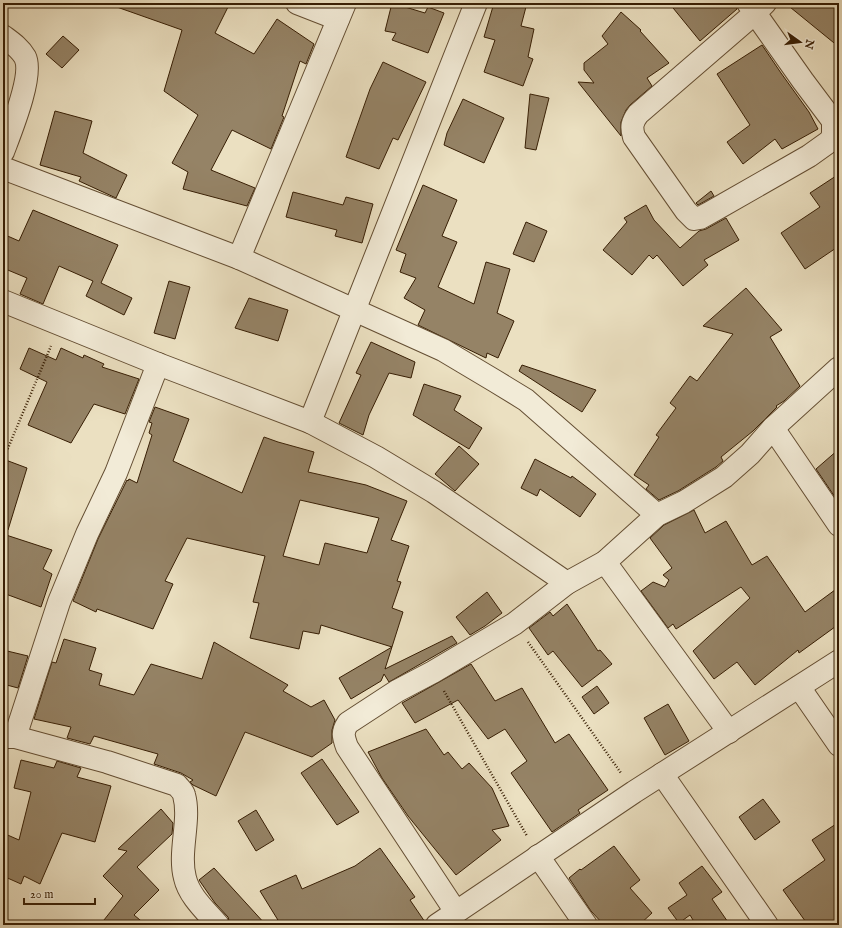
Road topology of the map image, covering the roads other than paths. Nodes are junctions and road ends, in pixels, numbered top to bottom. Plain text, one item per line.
1 (297, 3) edge
2 (476, 3) edge
3 (756, 6) edge
4 (342, 11) edge
5 (3, 36) edge
6 (3, 152) edge
7 (3, 168) edge
8 (239, 258) junction
9 (3, 301) edge
10 (355, 310) junction
11 (158, 364) junction
12 (839, 368) edge
13 (310, 422) junction
14 (773, 428) junction
15 (657, 515) junction
16 (839, 525) edge
17 (605, 562) junction
18 (567, 583) junction
19 (839, 661) edge
20 (799, 687) junction
21 (729, 732) junction
22 (9, 737) edge
23 (839, 745) edge
24 (662, 774) junction
25 (538, 856) junction
26 (456, 912) junction
27 (218, 925) edge
28 (437, 925) edge
29 (586, 925) edge
30 (767, 925) edge

1 - 4 street
2 - 10 street
3 - 3 street
4 - 8 street
5 - 6 street
7 - 8 street
8 - 10 street
9 - 11 street
10 - 13 street
10 - 15 street
11 - 13 street
11 - 22 street
12 - 14 street
13 - 18 street
14 - 15 street
14 - 16 street
15 - 17 street
17 - 18 street
17 - 21 street
18 - 26 street
19 - 20 street
20 - 21 street
20 - 23 street
21 - 24 street
22 - 27 street
24 - 25 street
24 - 30 street
25 - 26 street
25 - 29 street
26 - 28 street

